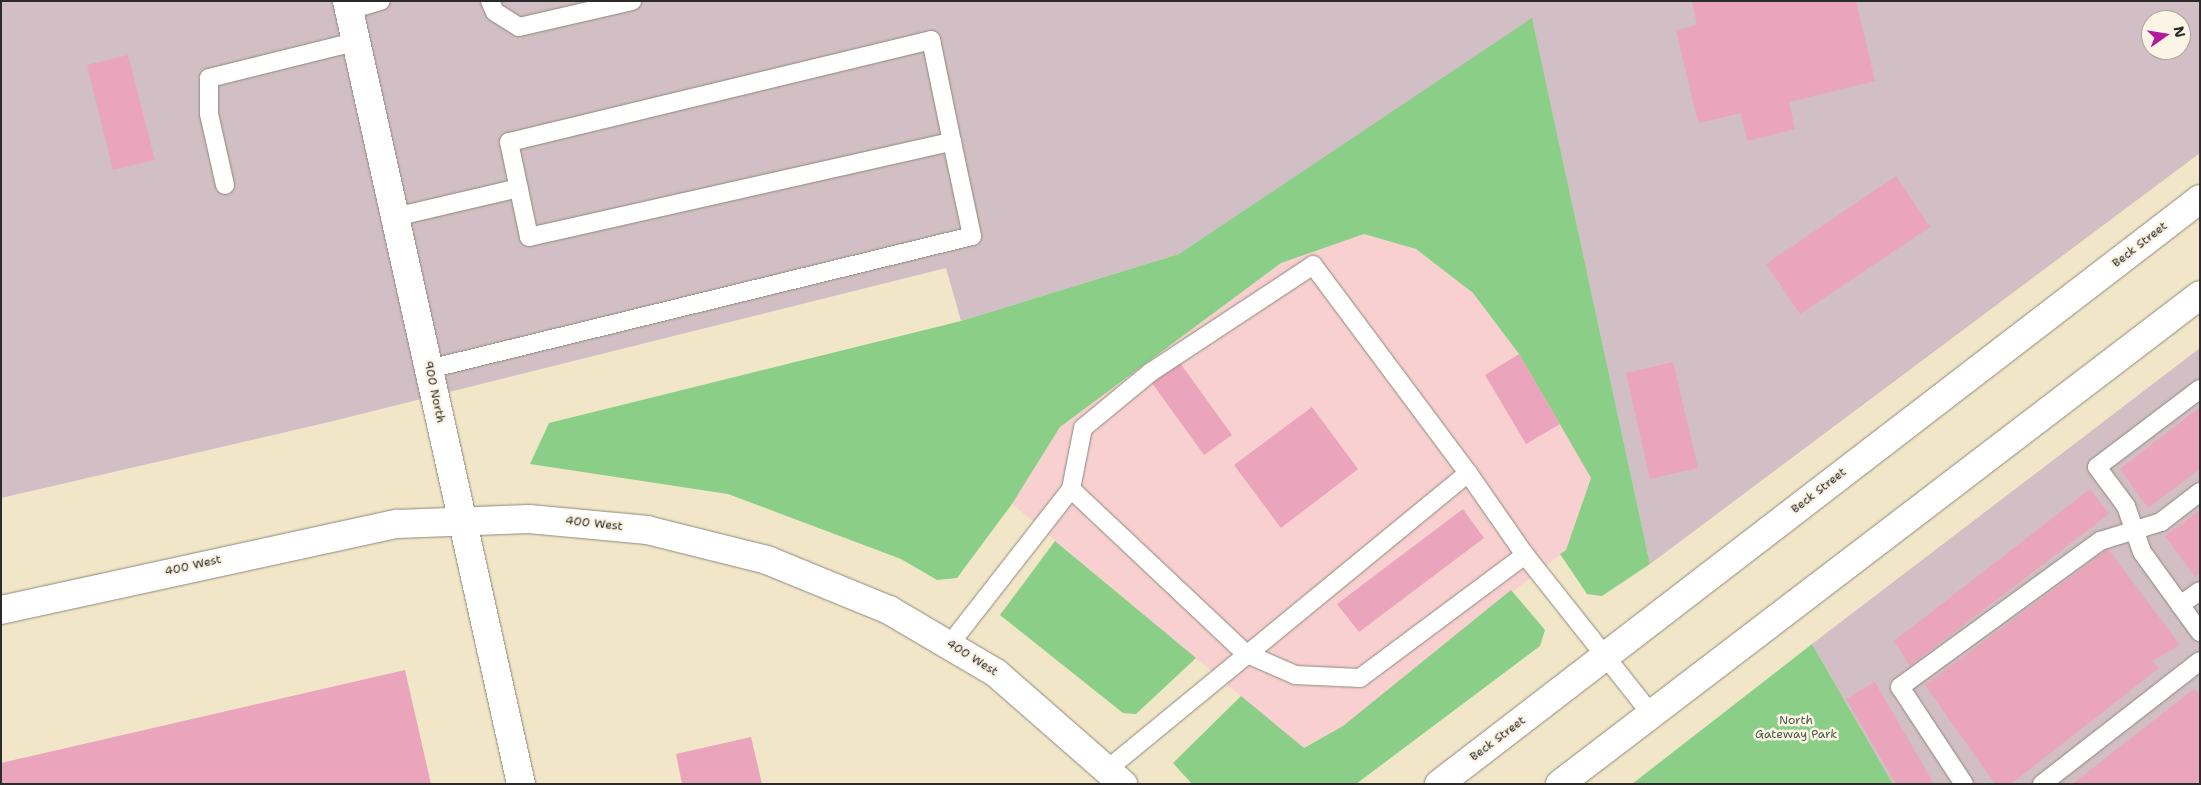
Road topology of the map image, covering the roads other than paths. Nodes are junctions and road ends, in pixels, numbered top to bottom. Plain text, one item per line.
1 (381, 1) edge
2 (490, 1) edge
3 (632, 1) edge
4 (348, 6) edge
5 (355, 42) junction
6 (952, 142) junction
7 (225, 185) dead end
8 (519, 188) junction
9 (2200, 199) edge
10 (394, 217) junction
11 (2200, 294) edge
12 (430, 368) junction
13 (2200, 389) edge
14 (1468, 473) junction
15 (1070, 489) junction
16 (2200, 492) edge
17 (462, 521) junction
18 (2134, 530) junction
19 (1525, 555) junction
20 (2200, 591) edge
21 (2180, 605) junction
22 (1, 610) edge
23 (2200, 632) edge
24 (950, 644) junction
25 (1245, 652) junction
26 (1605, 658) junction
27 (2200, 661) edge
28 (1650, 714) junction
29 (1116, 776) edge
30 (521, 784) edge
31 (1438, 784) edge
32 (1560, 784) edge
33 (1964, 784) edge
34 (2042, 784) edge

1 - 4 lane
2 - 3 lane
4 - 5 street, 900 North
5 - 7 lane
5 - 10 street, 900 North
6 - 8 lane
6 - 8 lane
6 - 12 lane
8 - 10 lane
9 - 26 street, Beck Street
10 - 12 street, 900 North
11 - 28 street
12 - 17 street, 900 North
13 - 18 lane
14 - 15 lane
14 - 19 lane
14 - 25 lane
15 - 24 lane
15 - 25 lane
16 - 18 lane
17 - 22 street, 400 West
17 - 24 street, 400 West
17 - 30 street, 900 North
18 - 21 lane
18 - 33 lane
19 - 25 lane
19 - 26 lane
20 - 21 lane
21 - 23 lane
24 - 29 street, 400 West
25 - 29 lane
26 - 28 lane
26 - 31 street, Beck Street
27 - 34 lane
28 - 32 street

